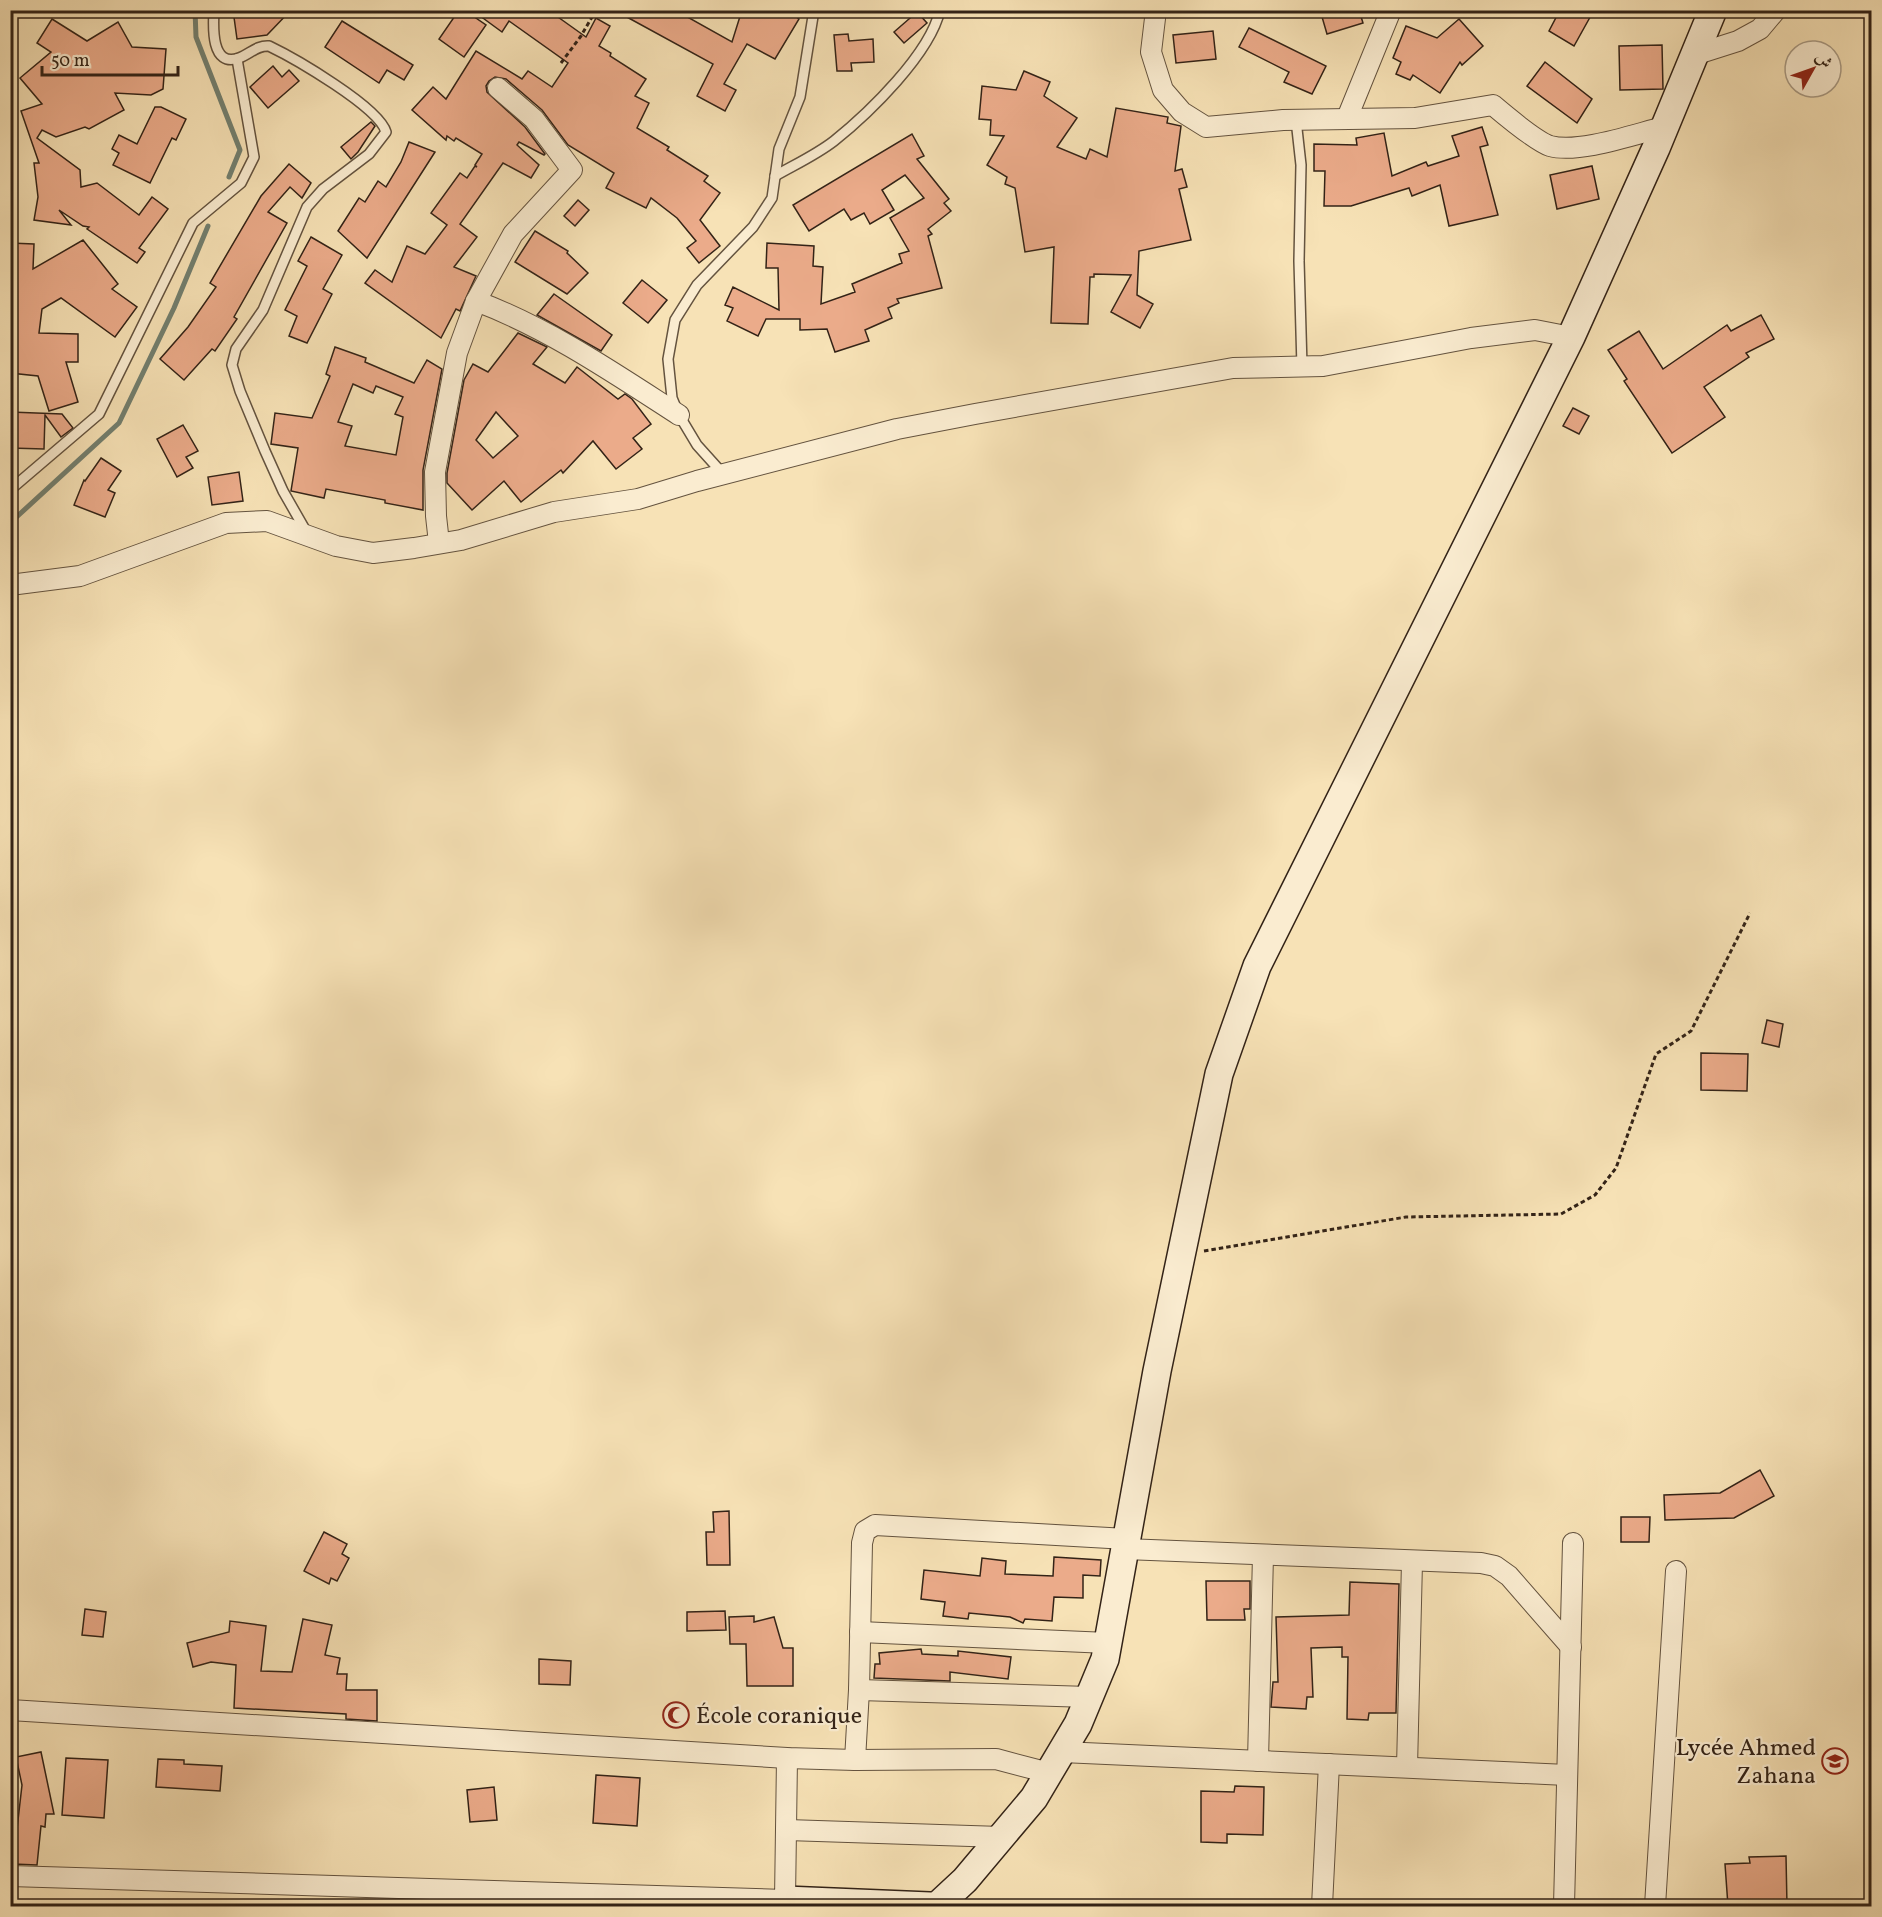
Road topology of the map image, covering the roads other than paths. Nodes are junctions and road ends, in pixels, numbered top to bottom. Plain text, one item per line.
1 (214, 10) edge
2 (814, 10) edge
3 (940, 10) edge
4 (1156, 10) edge
5 (1375, 10) edge
6 (1392, 10) edge
7 (1713, 10) edge
8 (1776, 10) edge
9 (1384, 32) junction
10 (1694, 55) junction
11 (237, 59) junction
12 (498, 88) dead end
13 (1347, 118) junction
14 (1296, 120) junction
15 (1665, 127) junction
16 (775, 176) junction
17 (476, 301) junction
18 (1571, 337) junction
19 (1302, 367) junction
20 (679, 415) junction
21 (724, 475) junction
22 (10, 490) edge
23 (307, 534) junction
24 (439, 543) junction
25 (10, 585) edge
26 (1573, 1543) dead end
27 (1126, 1544) junction
28 (1263, 1555) junction
29 (1412, 1562) junction
30 (1676, 1571) dead end
31 (860, 1632) junction
32 (1108, 1643) junction
33 (1570, 1647) junction
34 (859, 1690) junction
35 (1089, 1697) junction
36 (10, 1710) edge
37 (787, 1758) junction
38 (855, 1760) junction
39 (1258, 1761) junction
40 (1055, 1762) junction
41 (1329, 1764) junction
42 (1407, 1767) junction
43 (1567, 1775) junction
44 (787, 1830) junction
45 (1001, 1837) junction
46 (10, 1876) edge
47 (785, 1903) edge
48 (930, 1906) edge
49 (937, 1906) edge
50 (1322, 1906) edge
51 (1564, 1906) edge
52 (1655, 1906) edge

1 - 11 lane
2 - 16 lane
3 - 16 lane
4 - 14 street
5 - 9 street
6 - 9 street
7 - 10 main road
8 - 10 street
9 - 13 street
10 - 15 main road
11 - 22 lane
11 - 23 lane
12 - 17 street
13 - 14 street
13 - 15 street
14 - 19 lane
15 - 18 main road
16 - 20 lane
17 - 20 street
17 - 24 street
18 - 19 street
18 - 27 main road
19 - 21 street
20 - 21 lane
21 - 24 street
23 - 24 street
23 - 25 street
26 - 33 street
27 - 28 street
27 - 31 street
27 - 32 main road
28 - 29 street
28 - 39 street
29 - 33 street
29 - 42 street
30 - 52 street
31 - 32 street
31 - 34 street
32 - 35 main road
33 - 43 street
34 - 35 street
34 - 38 street
35 - 40 main road
36 - 37 street
37 - 38 street
37 - 44 street
38 - 40 street
39 - 40 street
39 - 41 street
40 - 45 main road
41 - 42 street
41 - 50 street
42 - 43 street
43 - 51 street
44 - 45 street
44 - 47 street
45 - 49 main road
46 - 47 street
47 - 48 main road

